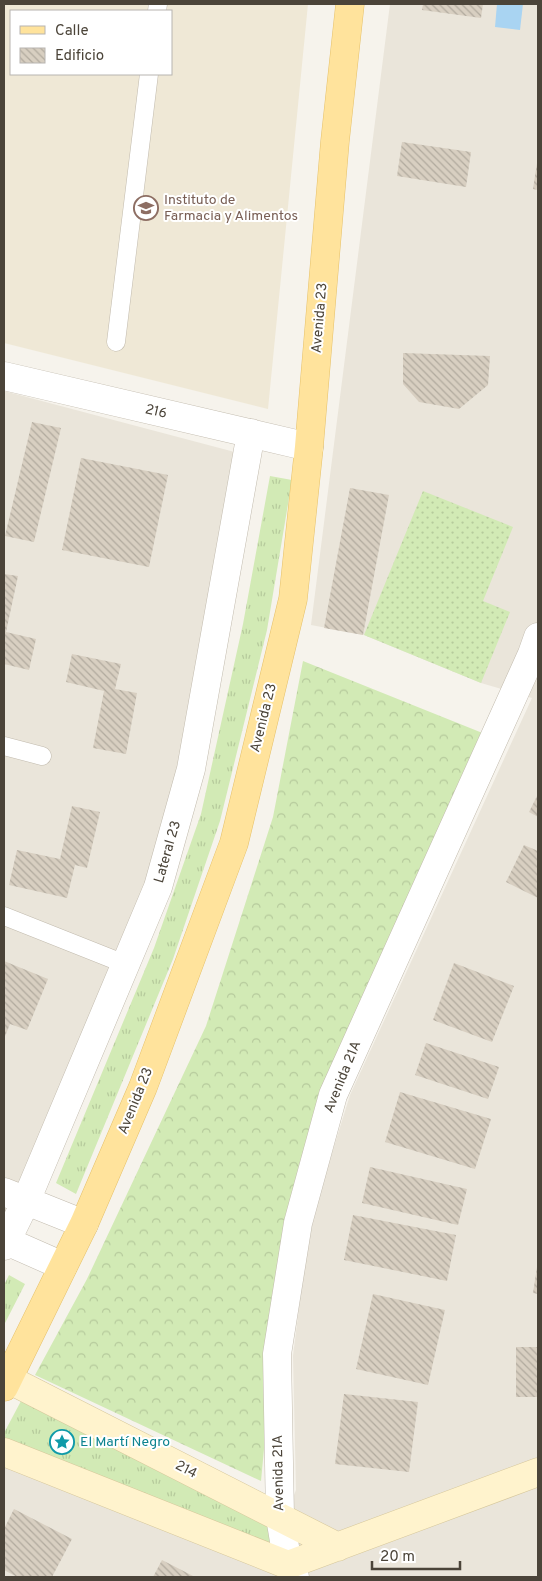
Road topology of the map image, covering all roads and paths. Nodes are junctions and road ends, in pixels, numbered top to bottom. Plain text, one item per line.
1 (350, 4) edge
2 (150, 75) edge
3 (116, 342) dead end
4 (4, 376) edge
5 (251, 433) junction
6 (309, 447) junction
7 (538, 637) edge
8 (4, 746) edge
9 (42, 756) dead end
10 (4, 916) edge
11 (125, 964) junction
12 (15, 1196) edge
13 (84, 1224) junction
14 (4, 1243) edge
15 (63, 1266) junction
16 (6, 1383) edge
17 (4, 1452) edge
18 (538, 1472) edge
19 (280, 1517) junction
20 (338, 1547) junction
21 (288, 1573) edge

1 - 6 main road, Avenida 23
2 - 3 lane
4 - 5 street, 216
5 - 6 street, 216
5 - 11 street, Lateral 23
6 - 13 main road, Avenida 23
7 - 19 street, Avenida 21A
8 - 9 lane
10 - 11 lane
11 - 12 street, Lateral 23
12 - 13 street
12 - 14 street, Lateral 23
13 - 15 main road, Avenida 23
14 - 15 street
15 - 16 main road, Avenida 23
16 - 19 street, 214
17 - 21 street
18 - 20 street
19 - 20 street, 214
19 - 21 street, Avenida 21A
20 - 21 street

